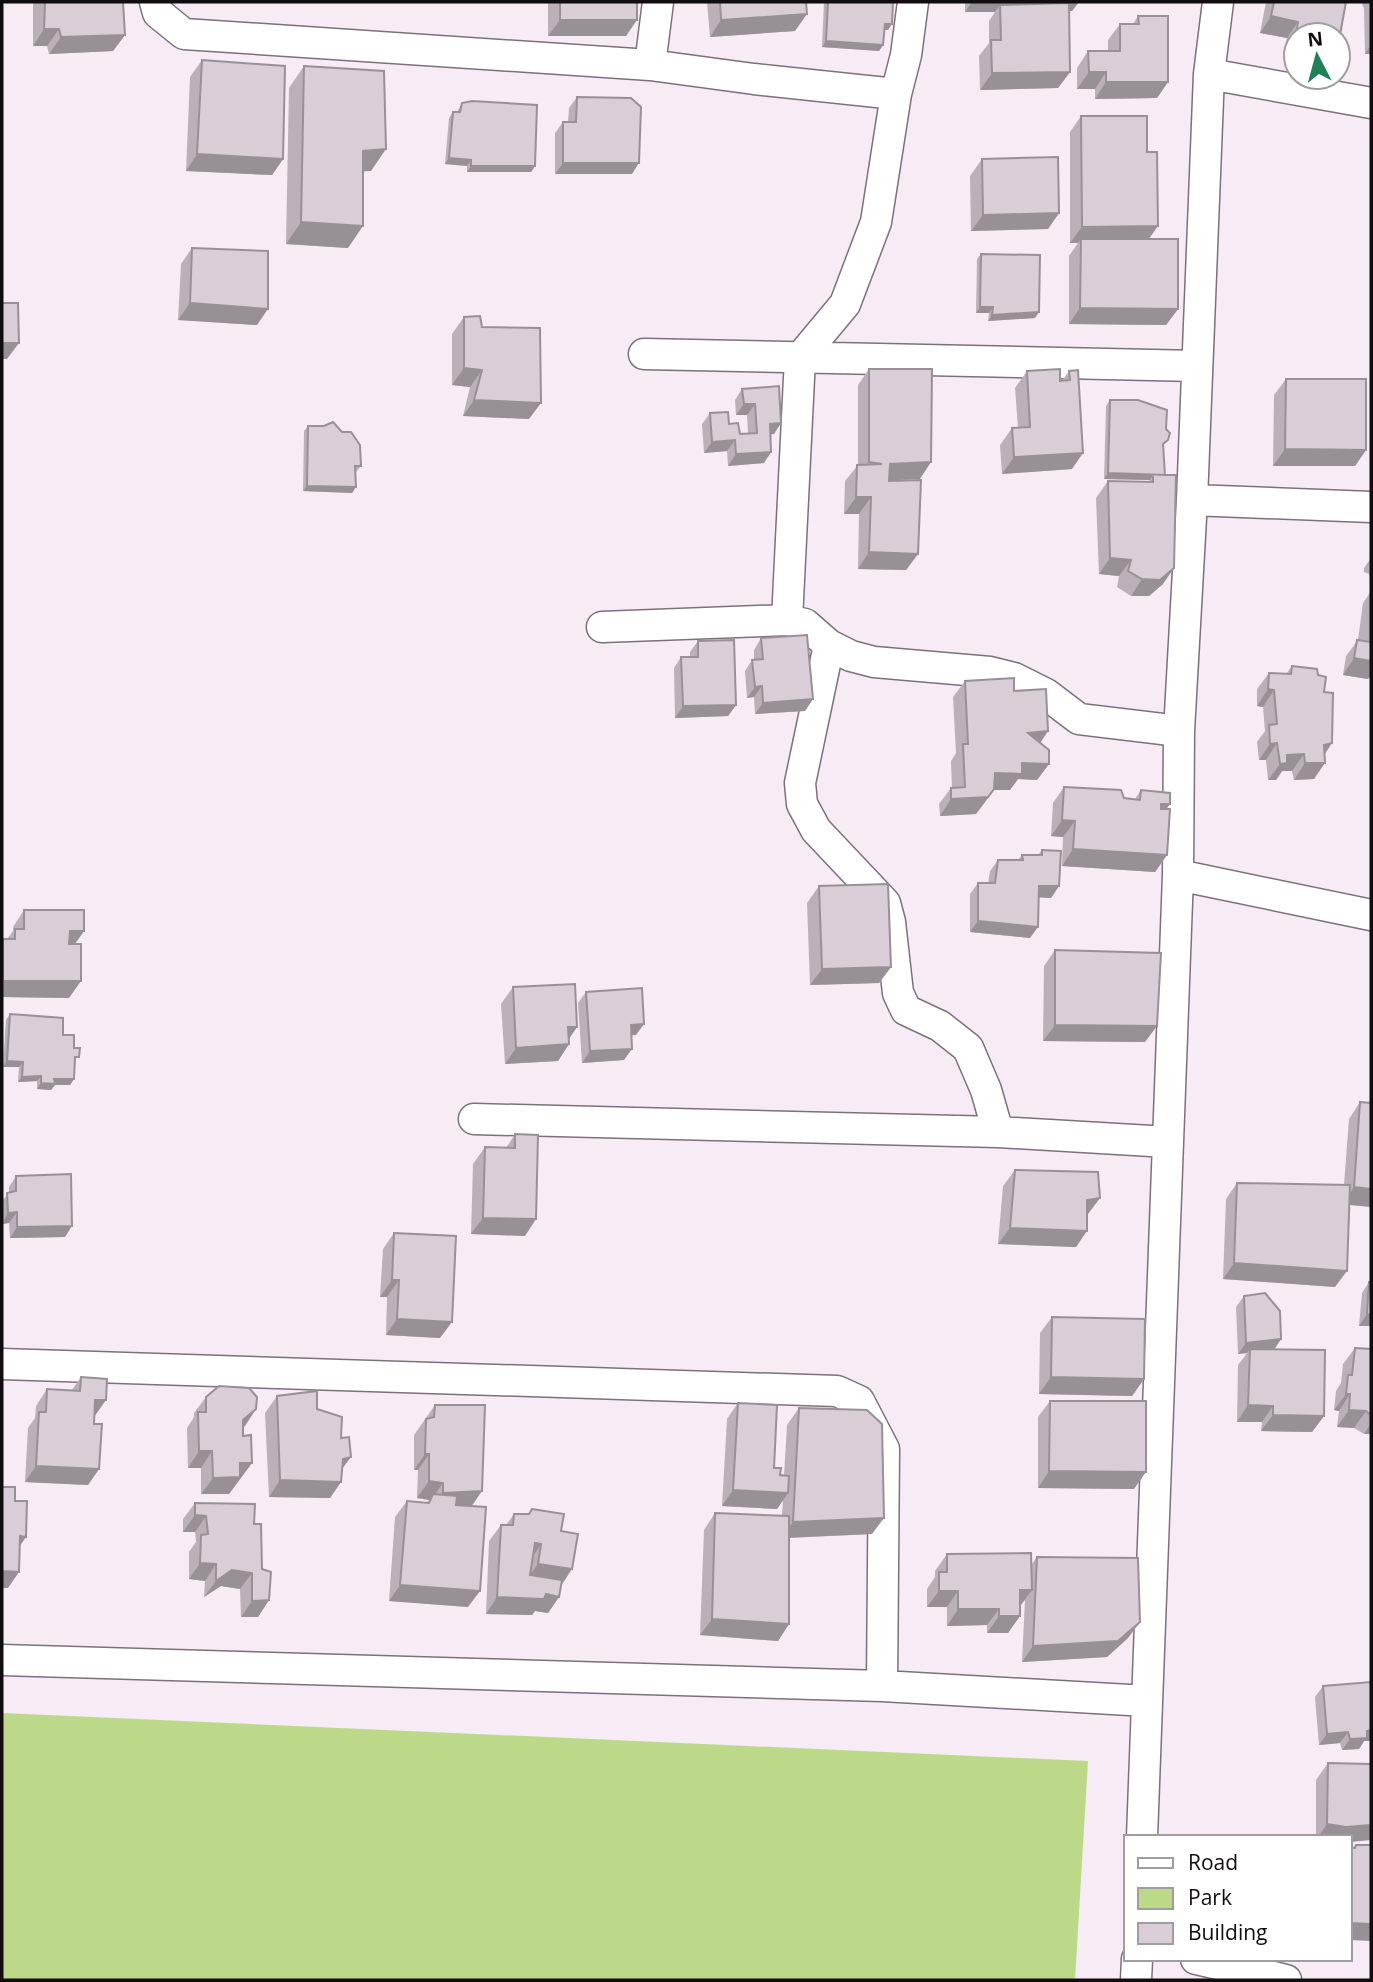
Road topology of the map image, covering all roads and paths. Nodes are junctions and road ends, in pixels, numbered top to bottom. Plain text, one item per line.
1 (155, 2) edge
2 (658, 2) edge
3 (913, 2) edge
4 (1218, 2) edge
5 (650, 65) junction
6 (1209, 74) junction
7 (896, 94) junction
8 (1371, 103) edge
9 (644, 354) dead end
10 (800, 358) junction
11 (1198, 366) junction
12 (1192, 500) junction
13 (1371, 507) edge
14 (787, 620) junction
15 (602, 627) dead end
16 (829, 645) junction
17 (1179, 731) junction
18 (1178, 875) junction
19 (1371, 915) edge
20 (474, 1119) dead end
21 (998, 1132) junction
22 (1168, 1142) junction
23 (2, 1364) edge
24 (2, 1660) edge
25 (883, 1686) junction
26 (1147, 1702) junction
27 (1142, 1835) edge
28 (1137, 1961) edge
29 (1205, 1961) edge
30 (1136, 1980) edge
31 (1286, 1980) edge

1 - 5 street
2 - 5 street
3 - 7 street
4 - 6 street
5 - 7 street
6 - 8 street
6 - 11 street
7 - 10 street
9 - 10 street
10 - 11 street
10 - 14 street
11 - 12 street
12 - 13 street
12 - 17 street
14 - 15 street
14 - 16 street
16 - 17 street
16 - 21 street
17 - 18 street
18 - 19 street
18 - 22 street
20 - 21 street
21 - 22 street
22 - 26 street
23 - 25 street
24 - 25 street
25 - 26 street
26 - 27 street
28 - 30 street
29 - 31 street

